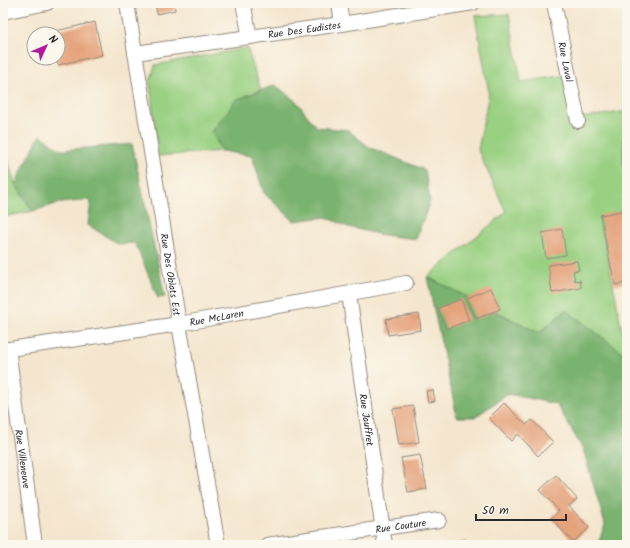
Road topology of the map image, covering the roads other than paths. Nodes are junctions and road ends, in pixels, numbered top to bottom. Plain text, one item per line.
1 (47, 3) edge
2 (126, 3) edge
3 (243, 3) edge
4 (339, 3) edge
5 (473, 3) edge
6 (554, 3) edge
7 (447, 5) edge
8 (3, 12) edge
9 (342, 24) junction
10 (250, 37) junction
11 (135, 53) junction
12 (578, 121) dead end
13 (406, 283) dead end
14 (349, 294) junction
15 (179, 324) junction
16 (5, 349) edge
17 (439, 520) dead end
18 (382, 528) junction
19 (35, 545) edge
20 (218, 545) edge
21 (267, 545) edge
22 (385, 545) edge

1 - 8 street
2 - 11 street, Rue Des Oblats Est
3 - 10 street
4 - 9 street
5 - 7 street, Rue Des Eudistes
6 - 12 street, Rue Laval
7 - 9 street, Rue Des Eudistes
9 - 10 street, Rue Des Eudistes
10 - 11 street, Rue Des Eudistes
11 - 15 street, Rue Des Oblats Est
13 - 14 street, Rue McLaren
14 - 15 street, Rue McLaren
14 - 18 street, Rue Jauffret
15 - 16 street, Rue McLaren
15 - 20 street, Rue Des Oblats Est
16 - 19 street, Rue Villeneuve
17 - 18 street, Rue Couture
18 - 21 street, Rue Couture
18 - 22 street, Rue Jauffret

